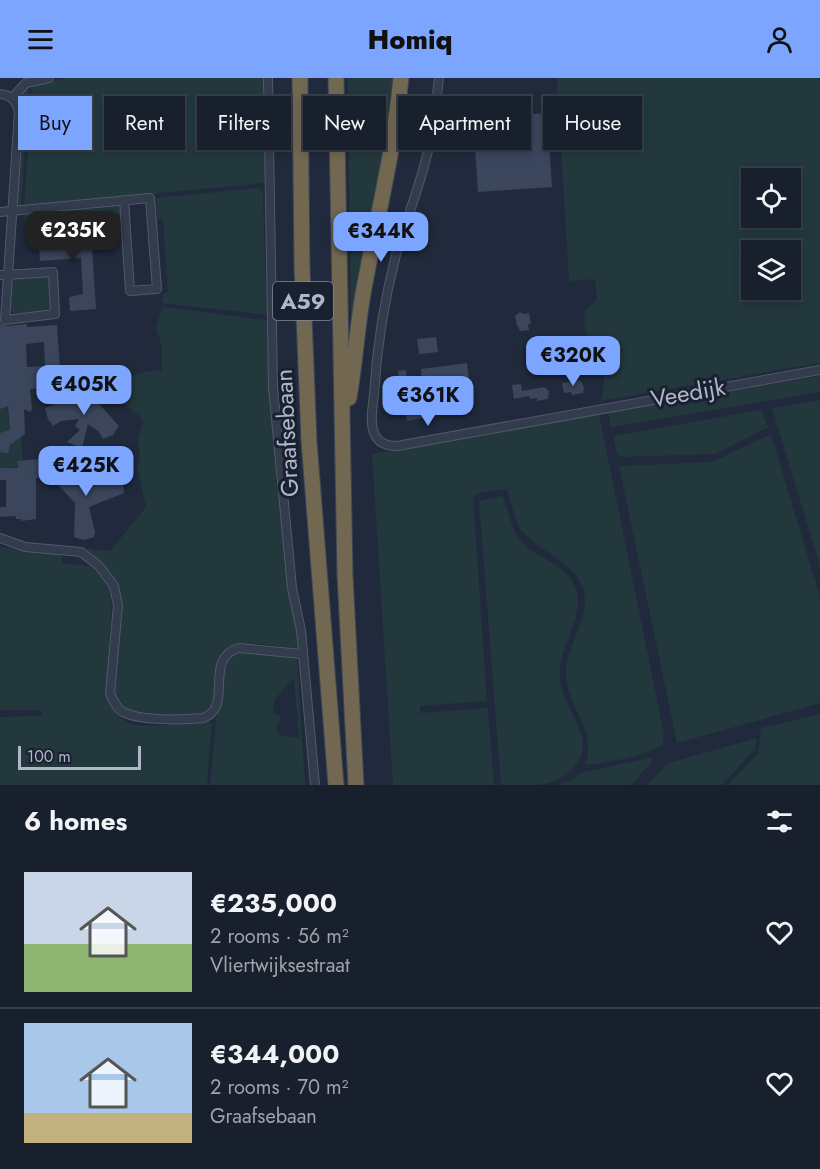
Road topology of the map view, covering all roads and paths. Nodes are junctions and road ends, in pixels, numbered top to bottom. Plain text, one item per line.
1 (49, 78) edge
2 (268, 78) edge
3 (299, 78) edge
4 (336, 78) edge
5 (401, 78) edge
6 (439, 78) edge
7 (0, 94) edge
8 (12, 98) junction
9 (124, 201) junction
10 (12, 211) junction
11 (0, 212) edge
12 (4, 275) edge
13 (820, 370) edge
14 (343, 440) junction
15 (0, 538) edge
16 (303, 654) junction
17 (315, 785) edge
18 (336, 785) edge
19 (356, 785) edge

1 - 8 street
2 - 16 street, Graafsebaan
3 - 18 highway, Graafsebaan / A59
4 - 14 highway, A59
5 - 14 highway, A59
6 - 13 street, Veedijk
7 - 8 street
8 - 10 street
9 - 9 street
9 - 10 street
10 - 11 street
10 - 12 street
12 - 12 street
14 - 19 highway, A59
15 - 16 street
16 - 17 street, Graafsebaan

